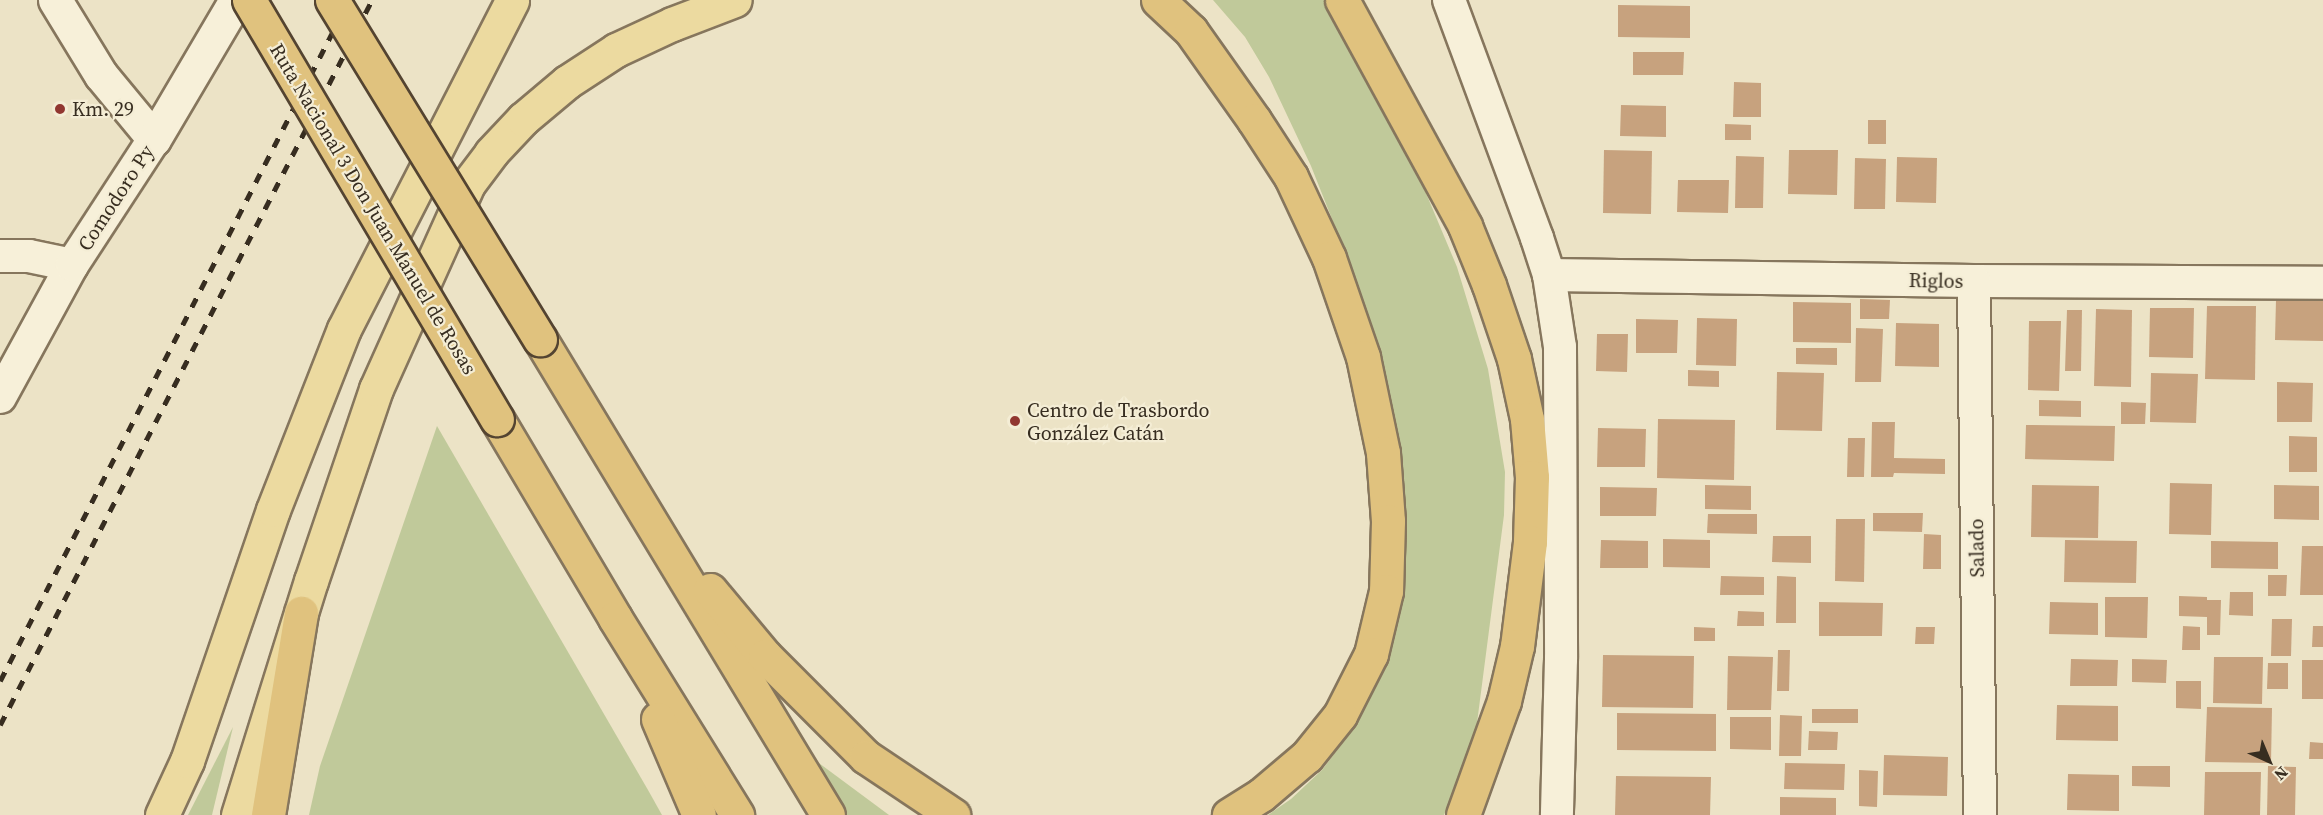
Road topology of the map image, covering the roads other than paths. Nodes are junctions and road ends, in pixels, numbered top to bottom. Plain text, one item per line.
1 (55, 0) edge
2 (236, 0) edge
3 (249, 0) edge
4 (332, 0) edge
5 (512, 0) edge
6 (735, 0) edge
7 (1158, 0) edge
8 (1342, 0) edge
9 (1449, 0) edge
10 (154, 139) junction
11 (0, 256) edge
12 (72, 265) junction
13 (1549, 275) junction
14 (1974, 281) junction
15 (2323, 283) edge
16 (0, 397) edge
17 (638, 503) junction
18 (301, 613) junction
19 (615, 618) junction
20 (162, 815) edge
21 (238, 815) edge
22 (268, 815) edge
23 (699, 815) edge
24 (737, 815) edge
25 (828, 815) edge
26 (953, 815) edge
27 (1229, 815) edge
28 (1463, 815) edge
29 (1557, 815) edge
30 (1980, 815) edge

1 - 10 street
2 - 10 street, Comodoro Py
3 - 19 highway, Ruta Nacional 3 Don Juan Manuel de Rosas, bridge
4 - 17 highway, bridge
5 - 20 main road
6 - 18 main road
7 - 27 highway
8 - 28 highway
9 - 13 street
10 - 12 street, Comodoro Py
11 - 12 street
12 - 16 street, Comodoro Py
13 - 14 street, Riglos
13 - 29 street
14 - 15 street, Riglos
14 - 30 street, Salado
17 - 25 highway
17 - 26 highway
18 - 21 main road
18 - 22 highway
19 - 23 highway
19 - 24 highway

